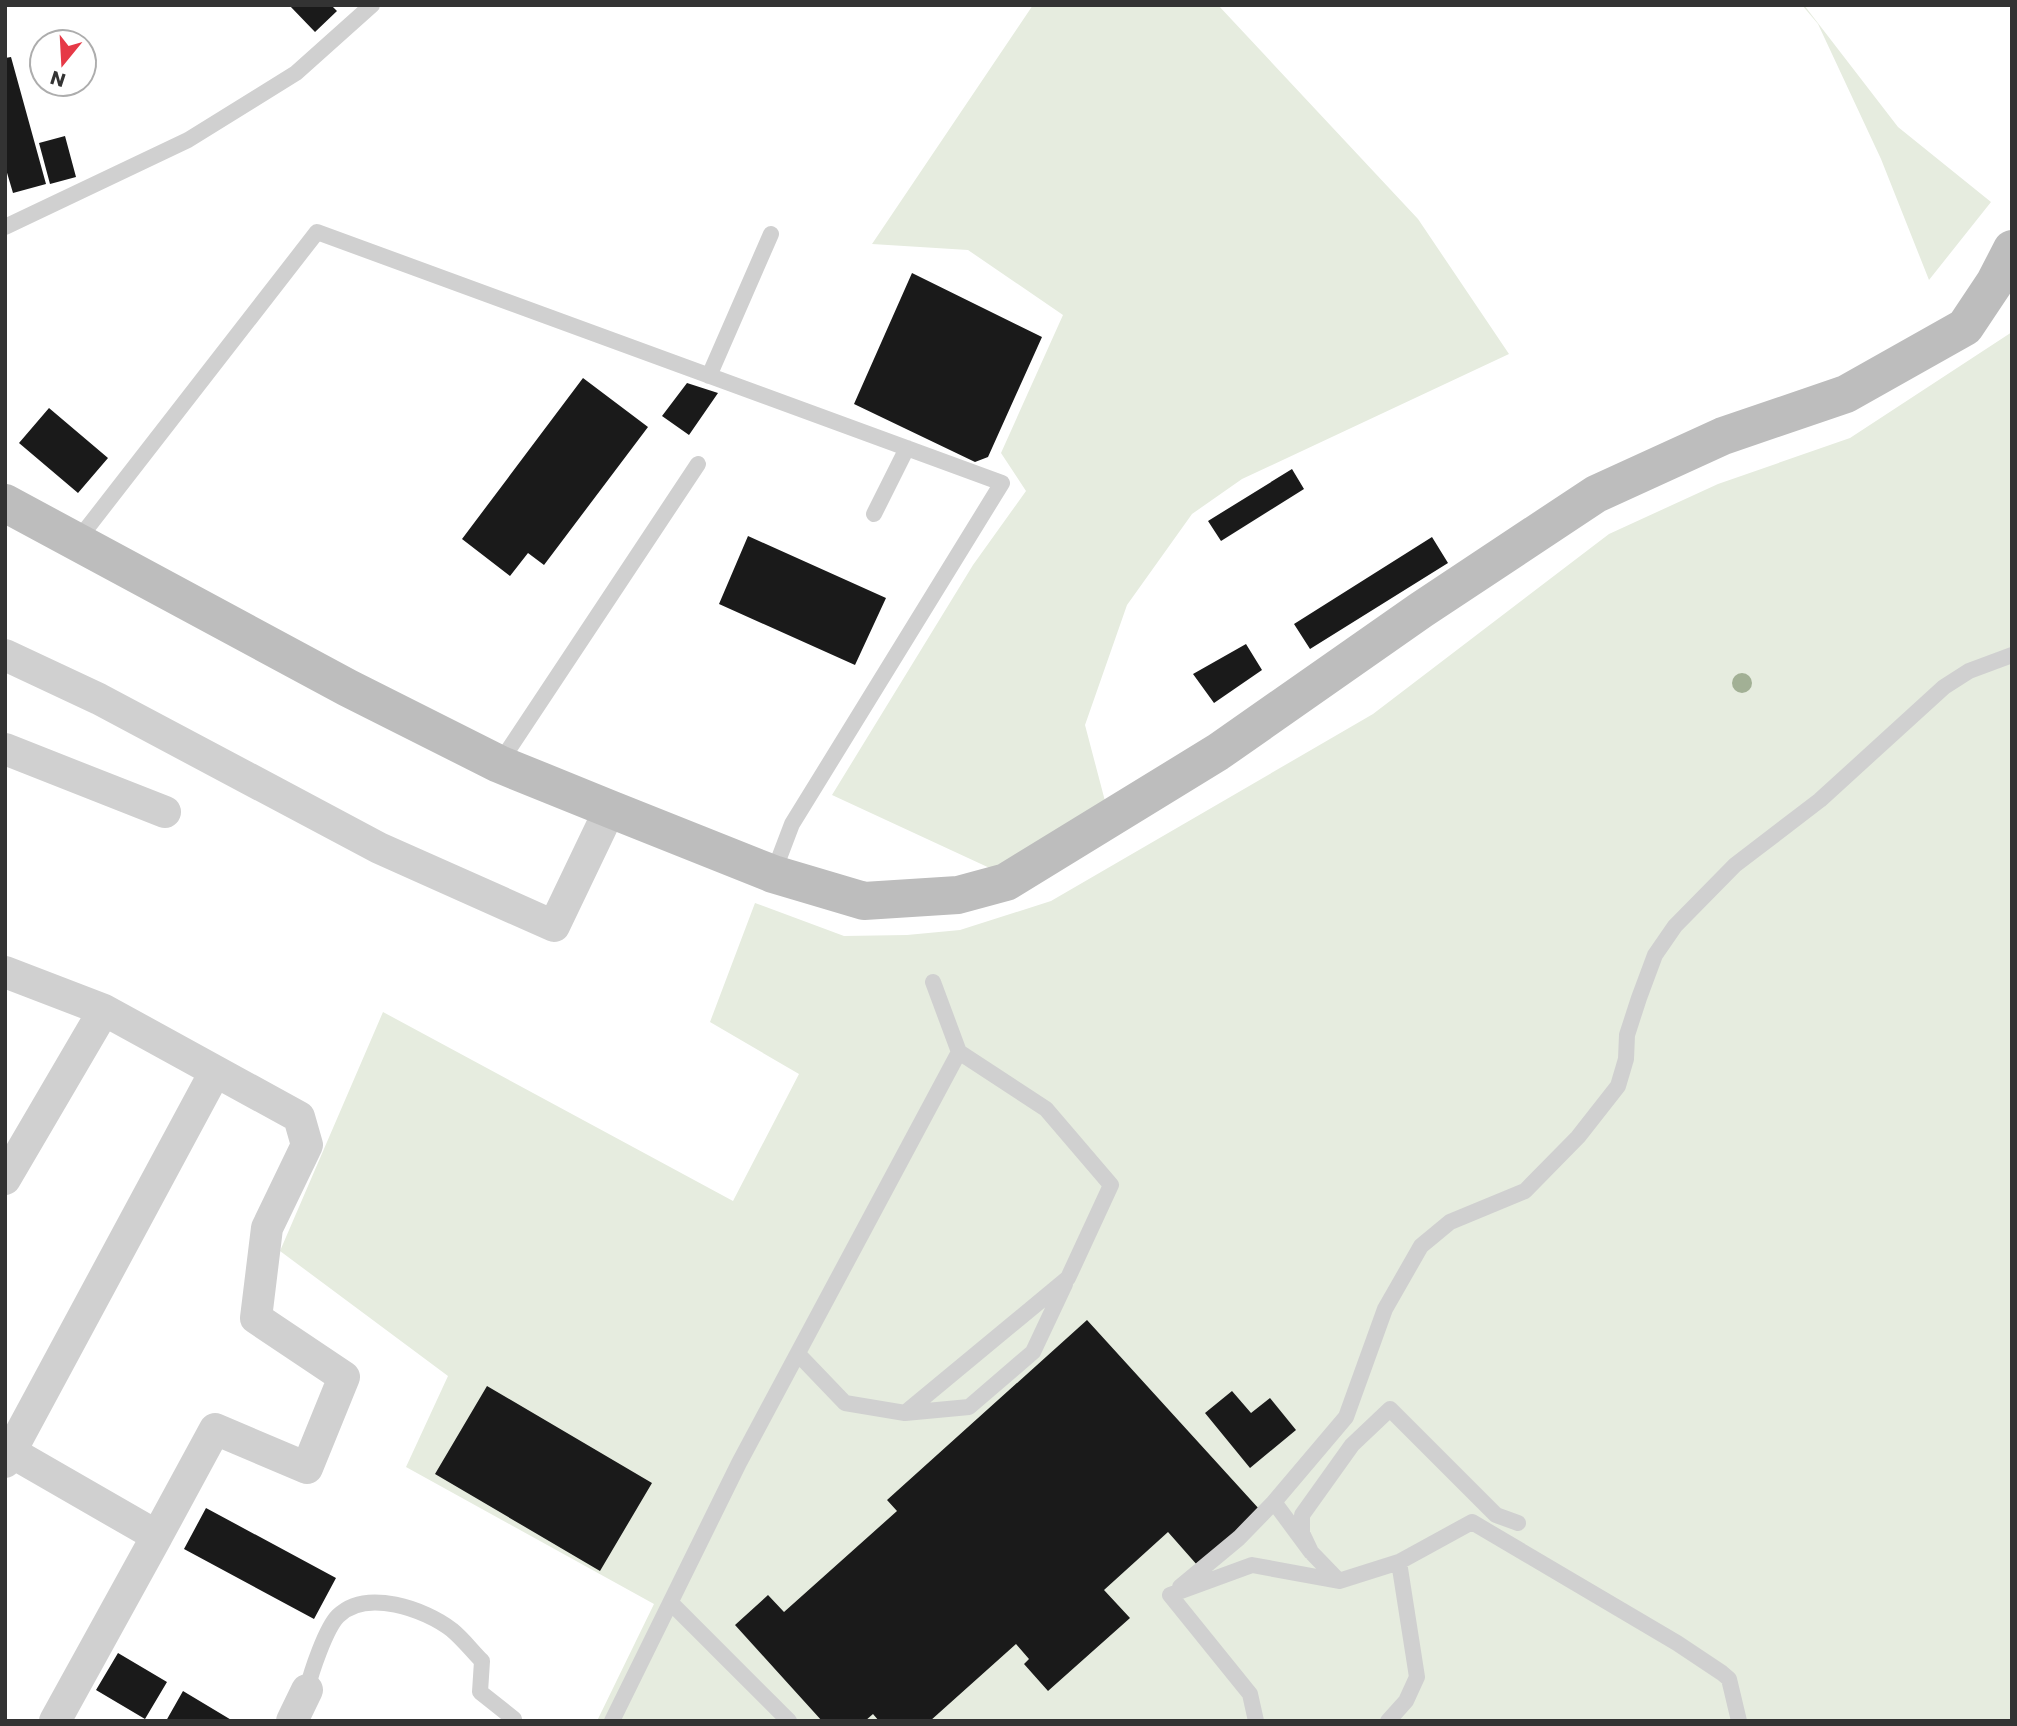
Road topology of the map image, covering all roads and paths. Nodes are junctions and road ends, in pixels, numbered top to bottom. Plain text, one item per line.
1 (372, 5) edge
2 (6, 224) edge
3 (771, 234) dead end
4 (2012, 249) edge
5 (709, 376) junction
6 (907, 448) junction
7 (698, 464) dead end
8 (5, 503) edge
9 (874, 514) dead end
10 (77, 541) junction
11 (5, 655) edge
12 (2012, 655) edge
13 (5, 749) edge
14 (499, 764) junction
15 (610, 809) junction
16 (165, 812) dead end
17 (773, 874) junction
18 (5, 972) edge
19 (933, 982) dead end
20 (104, 1010) junction
21 (960, 1052) junction
22 (215, 1072) junction
23 (5, 1179) edge
24 (1068, 1278) junction
25 (797, 1354) junction
26 (905, 1413) junction
27 (8, 1457) edge
28 (1274, 1502) junction
29 (1496, 1516) junction
30 (1472, 1522) junction
31 (1518, 1523) dead end
32 (156, 1536) junction
33 (1311, 1552) junction
34 (1399, 1562) junction
35 (1339, 1581) junction
36 (1170, 1595) junction
37 (671, 1603) junction
38 (307, 1690) joint
39 (514, 1718) dead end
40 (55, 1721) edge
41 (292, 1721) edge
42 (612, 1721) edge
43 (789, 1721) edge
44 (1256, 1721) edge
45 (1388, 1721) edge
46 (1739, 1721) edge

1 - 2 lane
3 - 5 lane
4 - 17 street
5 - 6 lane
5 - 10 lane
6 - 9 lane
6 - 17 lane
7 - 14 lane
8 - 10 street
10 - 14 street
11 - 15 street
12 - 28 lane
13 - 16 street
14 - 15 street
15 - 17 street
18 - 20 street
19 - 21 lane
20 - 22 street
20 - 23 street
21 - 24 lane
21 - 25 lane
22 - 27 street
22 - 32 street
24 - 26 lane
24 - 26 lane
25 - 26 lane
25 - 37 lane
27 - 32 street
28 - 33 lane
28 - 36 lane
29 - 30 lane
29 - 31 lane
29 - 33 lane
30 - 34 lane
30 - 46 lane
32 - 40 street
33 - 35 lane
34 - 35 lane
34 - 45 lane
35 - 36 lane
36 - 44 lane
37 - 42 lane
37 - 43 lane
38 - 39 lane
38 - 41 street

